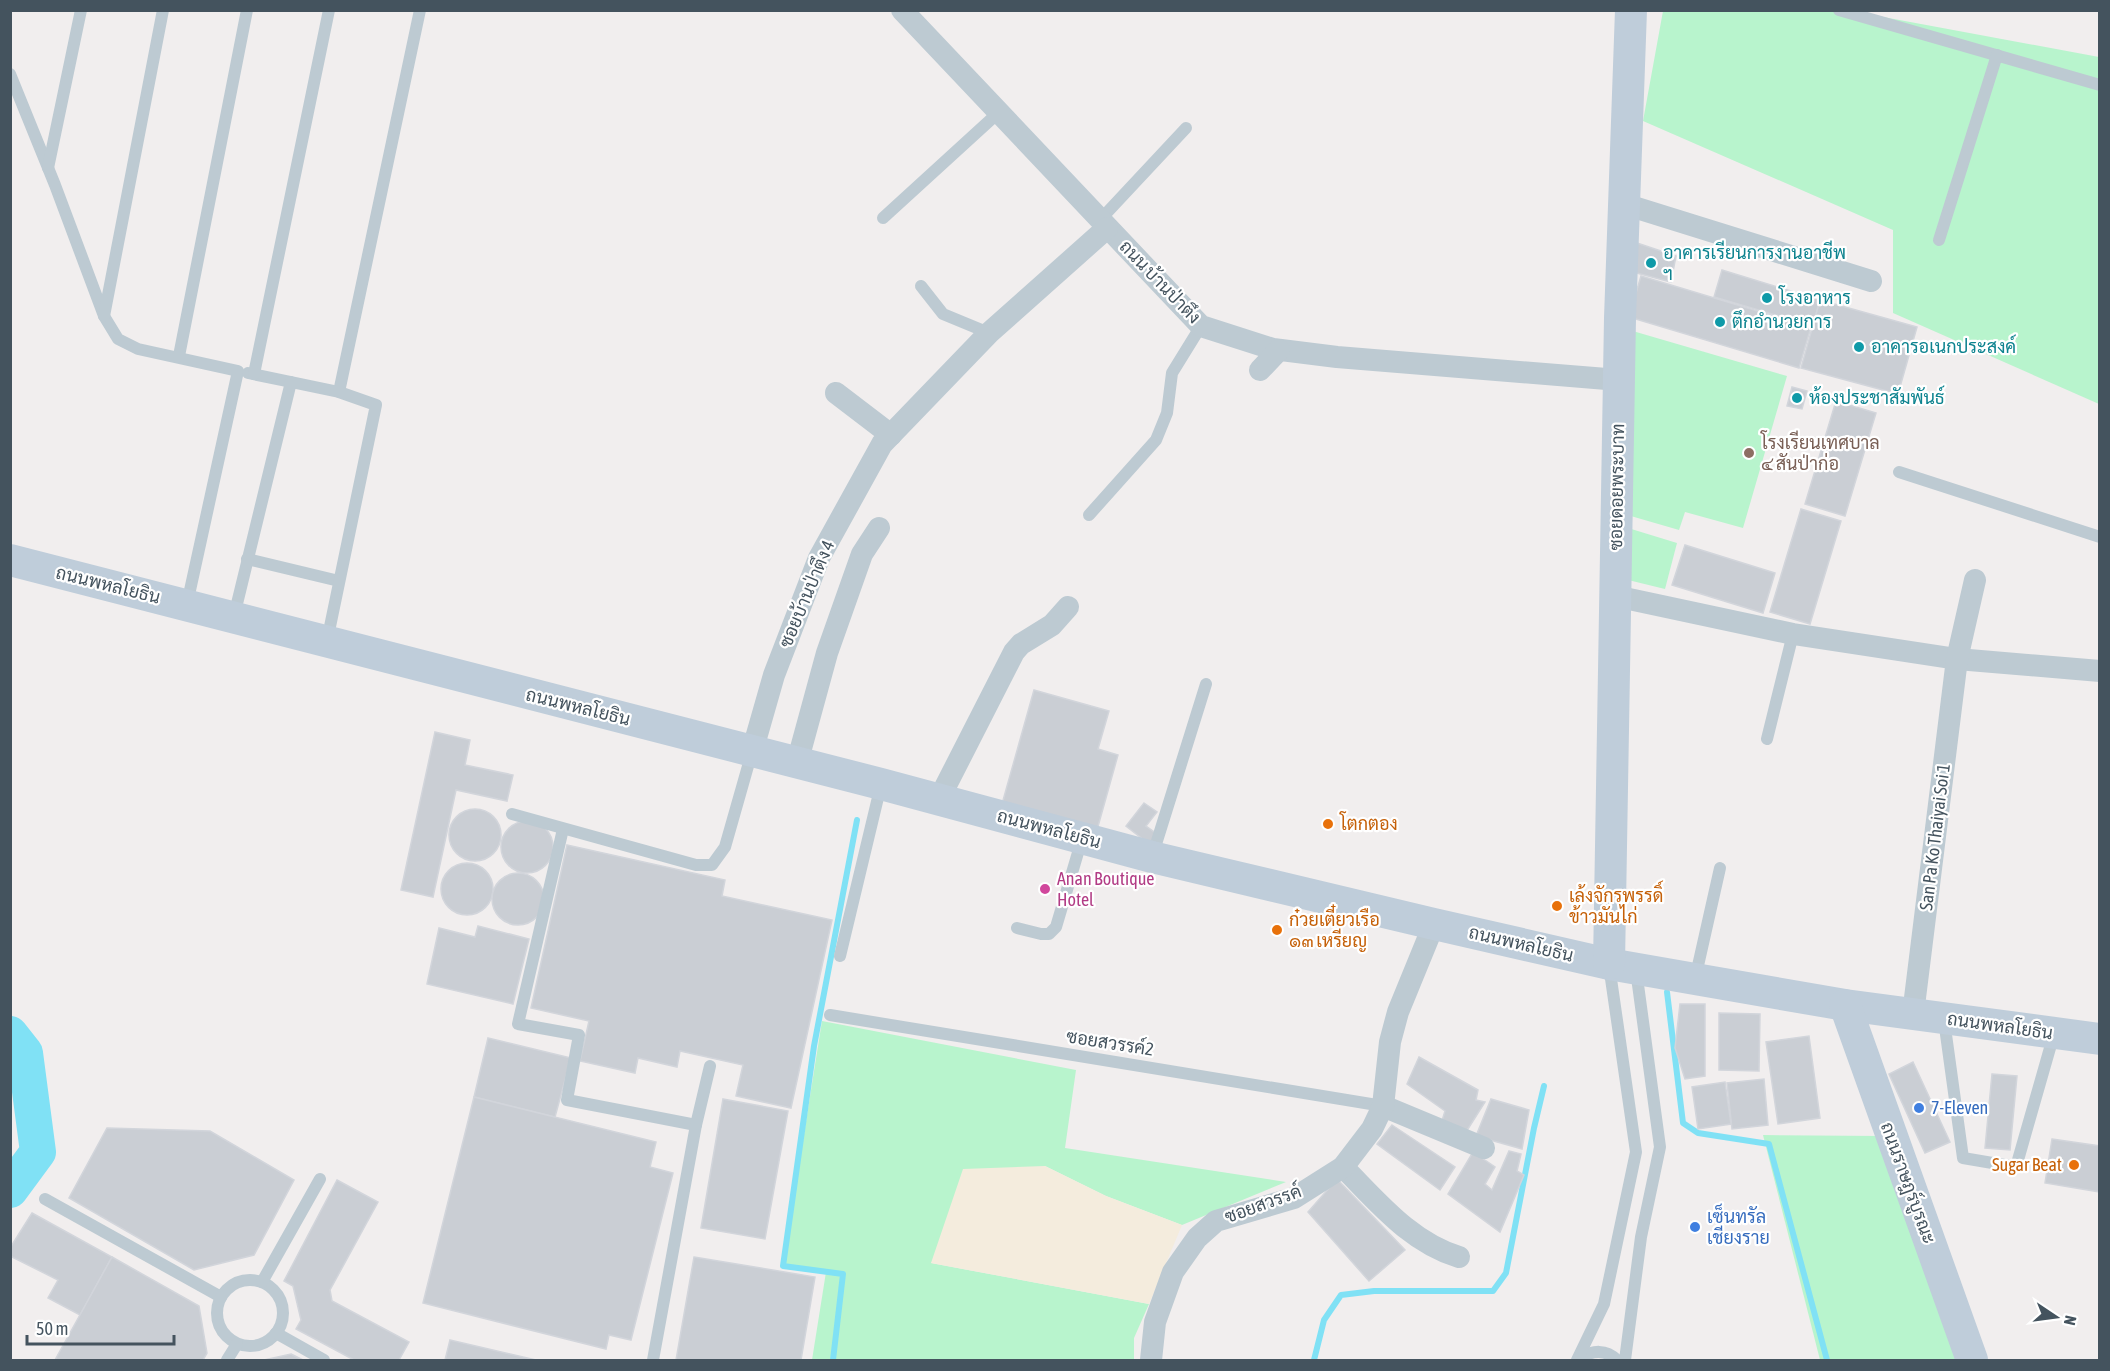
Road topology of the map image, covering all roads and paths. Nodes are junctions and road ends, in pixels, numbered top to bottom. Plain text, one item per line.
1 (81, 10) edge
2 (163, 10) edge
3 (246, 10) edge
4 (328, 10) edge
5 (420, 10) edge
6 (902, 10) edge
7 (1631, 10) edge
8 (1839, 10) edge
9 (1997, 55) junction
10 (10, 74) edge
11 (2100, 86) edge
12 (998, 113) junction
13 (1186, 128) dead end
14 (48, 168) junction
15 (1624, 204) junction
16 (883, 218) dead end
17 (1104, 224) junction
18 (1939, 240) dead end
19 (1871, 281) dead end
20 (921, 286) dead end
21 (104, 316) junction
22 (1202, 326) junction
23 (989, 333) junction
24 (1279, 350) junction
25 (179, 356) junction
26 (1260, 370) dead end
27 (238, 371) junction
28 (254, 374) junction
29 (1619, 380) junction
30 (291, 382) junction
31 (339, 392) junction
32 (836, 393) dead end
33 (887, 439) junction
34 (1899, 472) dead end
35 (1089, 515) dead end
36 (879, 528) dead end
37 (2100, 537) edge
38 (247, 559) junction
39 (10, 560) edge
40 (1975, 580) dead end
41 (339, 581) junction
42 (1615, 596) junction
43 (187, 605) junction
44 (1068, 607) dead end
45 (233, 619) junction
46 (1793, 634) junction
47 (327, 642) junction
48 (1958, 659) junction
49 (2100, 671) edge
50 (1206, 684) dead end
51 (1767, 739) dead end
52 (752, 752) junction
53 (797, 763) junction
54 (881, 784) junction
55 (939, 799) junction
56 (513, 814) dead end
57 (563, 829) junction
58 (1082, 838) junction
59 (1152, 857) junction
60 (1720, 868) dead end
61 (1434, 924) junction
62 (1017, 928) dead end
63 (840, 956) dead end
64 (1623, 966) junction
65 (1695, 979) junction
66 (1845, 1005) junction
67 (1912, 1014) junction
68 (830, 1015) dead end
69 (1944, 1018) junction
70 (2054, 1033) junction
71 (2100, 1039) edge
72 (710, 1066) dead end
73 (1383, 1106) junction
74 (696, 1125) junction
75 (1484, 1148) dead end
76 (1343, 1167) junction
77 (320, 1179) dead end
78 (45, 1199) dead end
79 (1459, 1257) dead end
80 (262, 1282) junction
81 (221, 1297) junction
82 (276, 1333) junction
83 (237, 1344) junction
84 (1578, 1359) edge
85 (227, 1360) edge
86 (324, 1360) edge
87 (653, 1360) edge
88 (1151, 1360) edge
89 (1617, 1360) edge
90 (1625, 1360) edge
91 (1972, 1360) edge

1 - 14 lane
2 - 21 lane
3 - 25 lane
4 - 28 lane
5 - 31 lane
6 - 12 street, ถนน บ้านป่าตึง
7 - 15 main road, ซอยดอยพระบาท
8 - 9 lane
9 - 11 lane
9 - 18 lane
10 - 14 lane
12 - 16 lane
12 - 17 street, ถนน บ้านป่าตึง
13 - 17 lane
14 - 21 lane
15 - 19 street
15 - 29 main road, ซอยดอยพระบาท
17 - 22 street, ถนน บ้านป่าตึง
17 - 23 street, ซอยบ้านป่าตึง 4
20 - 23 lane
21 - 25 lane
22 - 24 street, ถนน บ้านป่าตึง
22 - 35 lane
23 - 33 street, ซอยบ้านป่าตึง 4
24 - 26 street
24 - 29 street, ถนน บ้านป่าตึง
25 - 27 lane
27 - 28 lane
27 - 43 lane
28 - 30 lane
29 - 42 main road, ซอยดอยพระบาท
30 - 31 lane
30 - 38 lane
31 - 41 lane
32 - 33 street
33 - 52 street, ซอยบ้านป่าตึง 4
34 - 37 lane
36 - 53 street
38 - 41 lane
38 - 45 lane
39 - 43 main road, ถนนพหลโยธิน
40 - 48 street, San Pa Ko Thaiyai Soi 1
41 - 47 lane
42 - 46 street
42 - 64 main road, ซอยดอยพระบาท
43 - 45 main road, ถนนพหลโยธิน
44 - 55 street
45 - 47 main road, ถนนพหลโยธิน
46 - 48 street
46 - 51 lane
47 - 52 main road, ถนนพหลโยธิน
48 - 49 street
48 - 67 street, San Pa Ko Thaiyai Soi 1
50 - 59 lane
52 - 53 main road, ถนนพหลโยธิน
52 - 57 lane
53 - 54 main road, ถนนพหลโยธิน
54 - 55 main road, ถนนพหลโยธิน
54 - 63 lane
55 - 58 main road, ถนนพหลโยธิน
56 - 57 lane
57 - 74 lane
58 - 59 main road, ถนนพหลโยธิน
58 - 62 lane
59 - 61 main road, ถนนพหลโยธิน
60 - 65 lane
61 - 64 main road, ถนนพหลโยธิน
61 - 73 street, ซอยสวรรค์
64 - 65 main road, ถนนพหลโยธิน
64 - 84 lane
64 - 90 lane
65 - 66 main road, ถนนพหลโยธิน
66 - 67 main road, ถนนพหลโยธิน
66 - 91 main road, ถนนราษฎร์บูรณะ
67 - 69 main road, ถนนพหลโยธิน
68 - 73 lane, ซอยสวรรค์2
69 - 70 main road, ถนนพหลโยธิน
69 - 70 lane
70 - 71 main road, ถนนพหลโยธิน
72 - 74 lane
73 - 75 street
73 - 76 street, ซอยสวรรค์
74 - 87 lane
76 - 79 street
76 - 88 street, ซอยสวรรค์
77 - 80 lane
78 - 81 lane
80 - 81 lane
80 - 82 lane
81 - 83 lane
82 - 83 lane
82 - 86 lane
83 - 85 lane
84 - 89 lane

